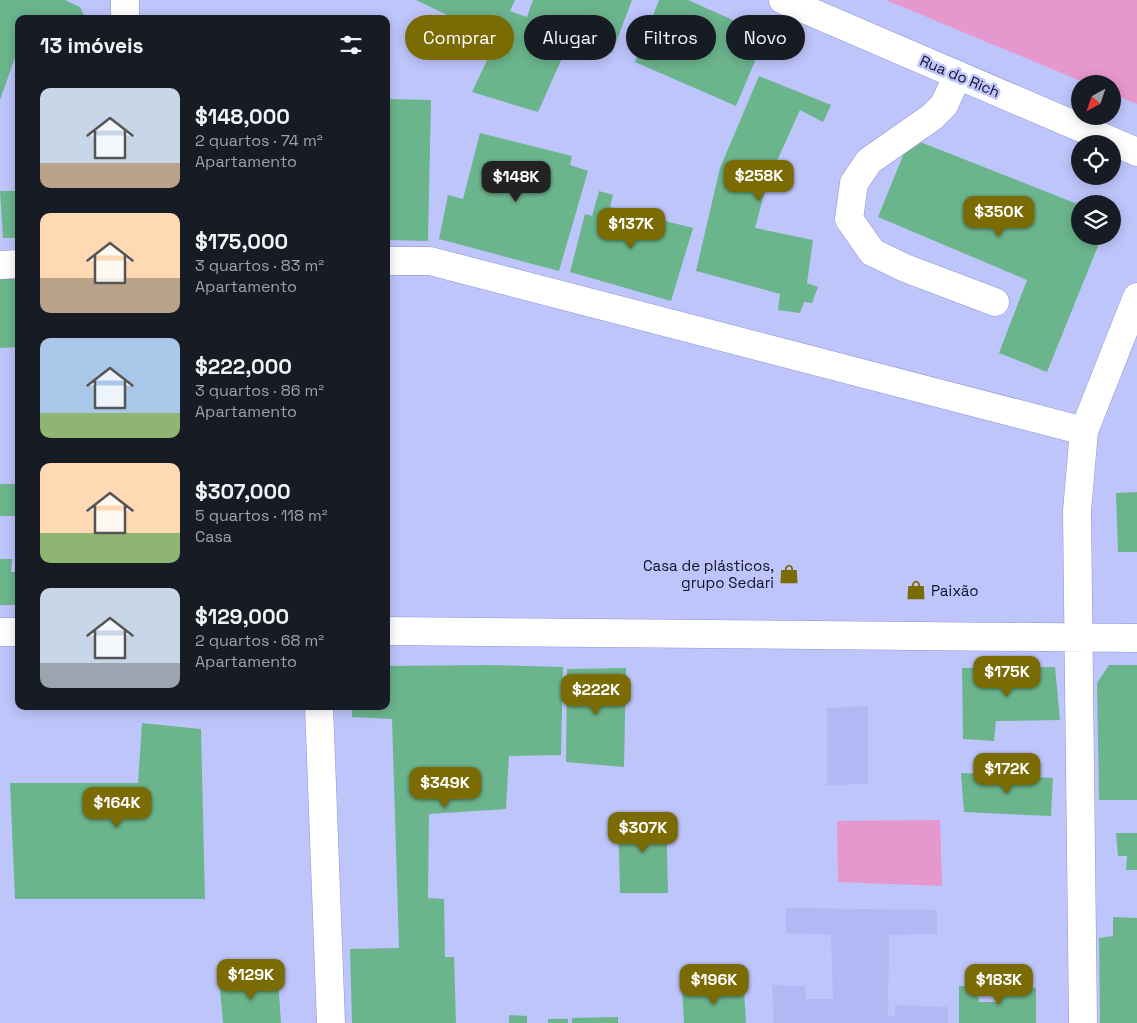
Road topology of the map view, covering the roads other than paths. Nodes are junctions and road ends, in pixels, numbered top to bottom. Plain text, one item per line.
1 (125, 0) edge
2 (783, 0) edge
3 (125, 15) edge
4 (958, 75) junction
5 (1137, 152) edge
6 (390, 261) edge
7 (15, 264) edge
8 (0, 265) edge
9 (1137, 297) edge
10 (996, 302) dead end
11 (1084, 432) junction
12 (390, 631) edge
13 (0, 632) edge
14 (15, 632) edge
15 (1079, 638) junction
16 (1137, 638) edge
17 (319, 710) edge
18 (331, 1023) edge
19 (1082, 1023) edge

1 - 3 street
2 - 4 street, Rua do Rich
4 - 5 street, Rua do Rich
4 - 10 street
6 - 11 street
7 - 8 street
9 - 11 street
11 - 15 street
12 - 15 street
13 - 14 street
15 - 16 street
15 - 19 street
17 - 18 street

